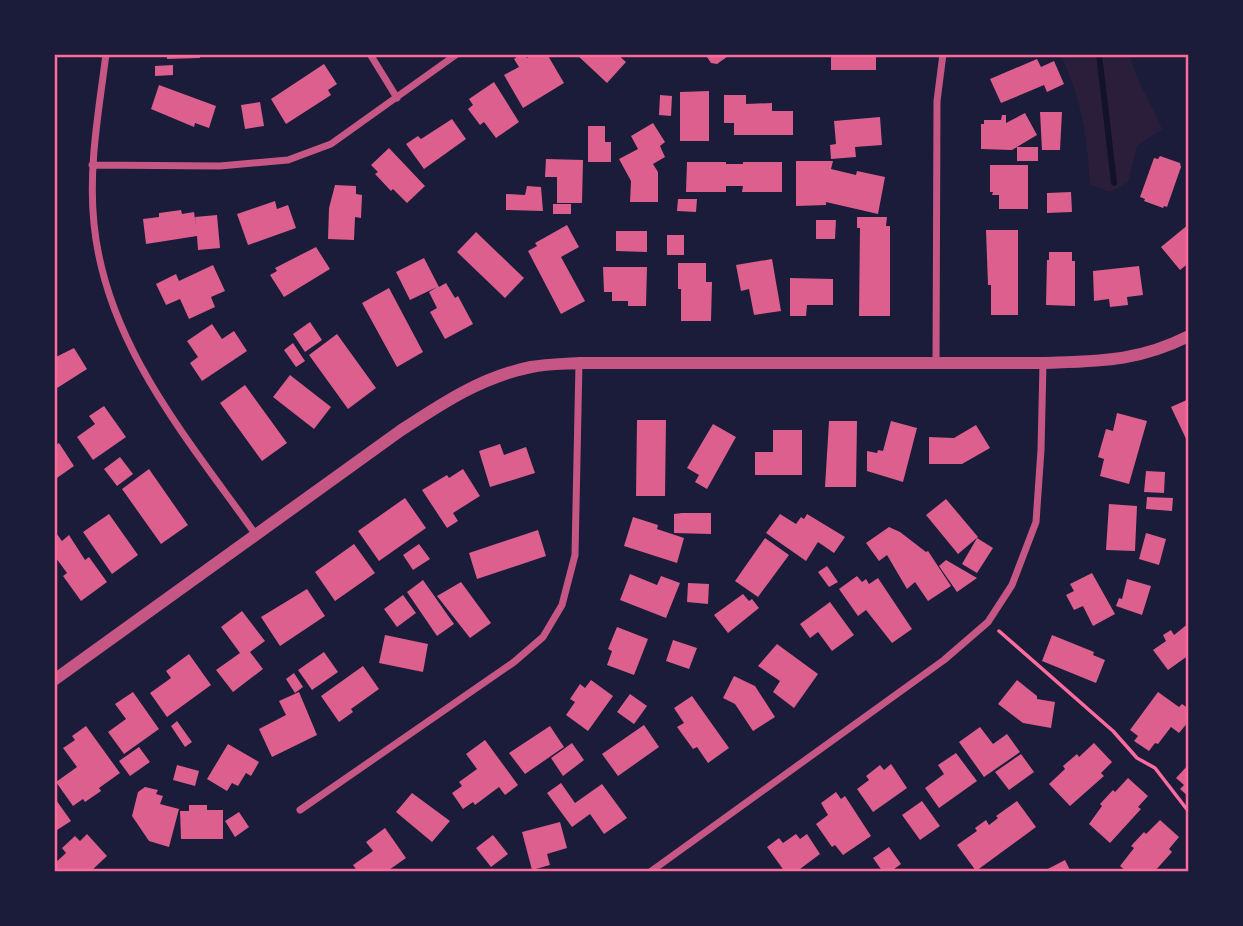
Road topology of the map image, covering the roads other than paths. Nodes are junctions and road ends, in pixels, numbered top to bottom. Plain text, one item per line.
1 (106, 54) edge
2 (370, 54) edge
3 (457, 54) edge
4 (943, 54) edge
5 (397, 98) junction
6 (92, 165) junction
7 (1189, 335) edge
8 (579, 363) junction
9 (1043, 363) junction
10 (936, 364) junction
11 (256, 536) junction
12 (54, 680) edge
13 (300, 810) dead end
14 (650, 872) edge

1 - 6 street
2 - 5 street
3 - 5 street
4 - 10 street
5 - 6 street
6 - 11 street
7 - 9 street
8 - 10 street
8 - 11 street
8 - 13 street
9 - 10 street
9 - 14 street
11 - 12 street

